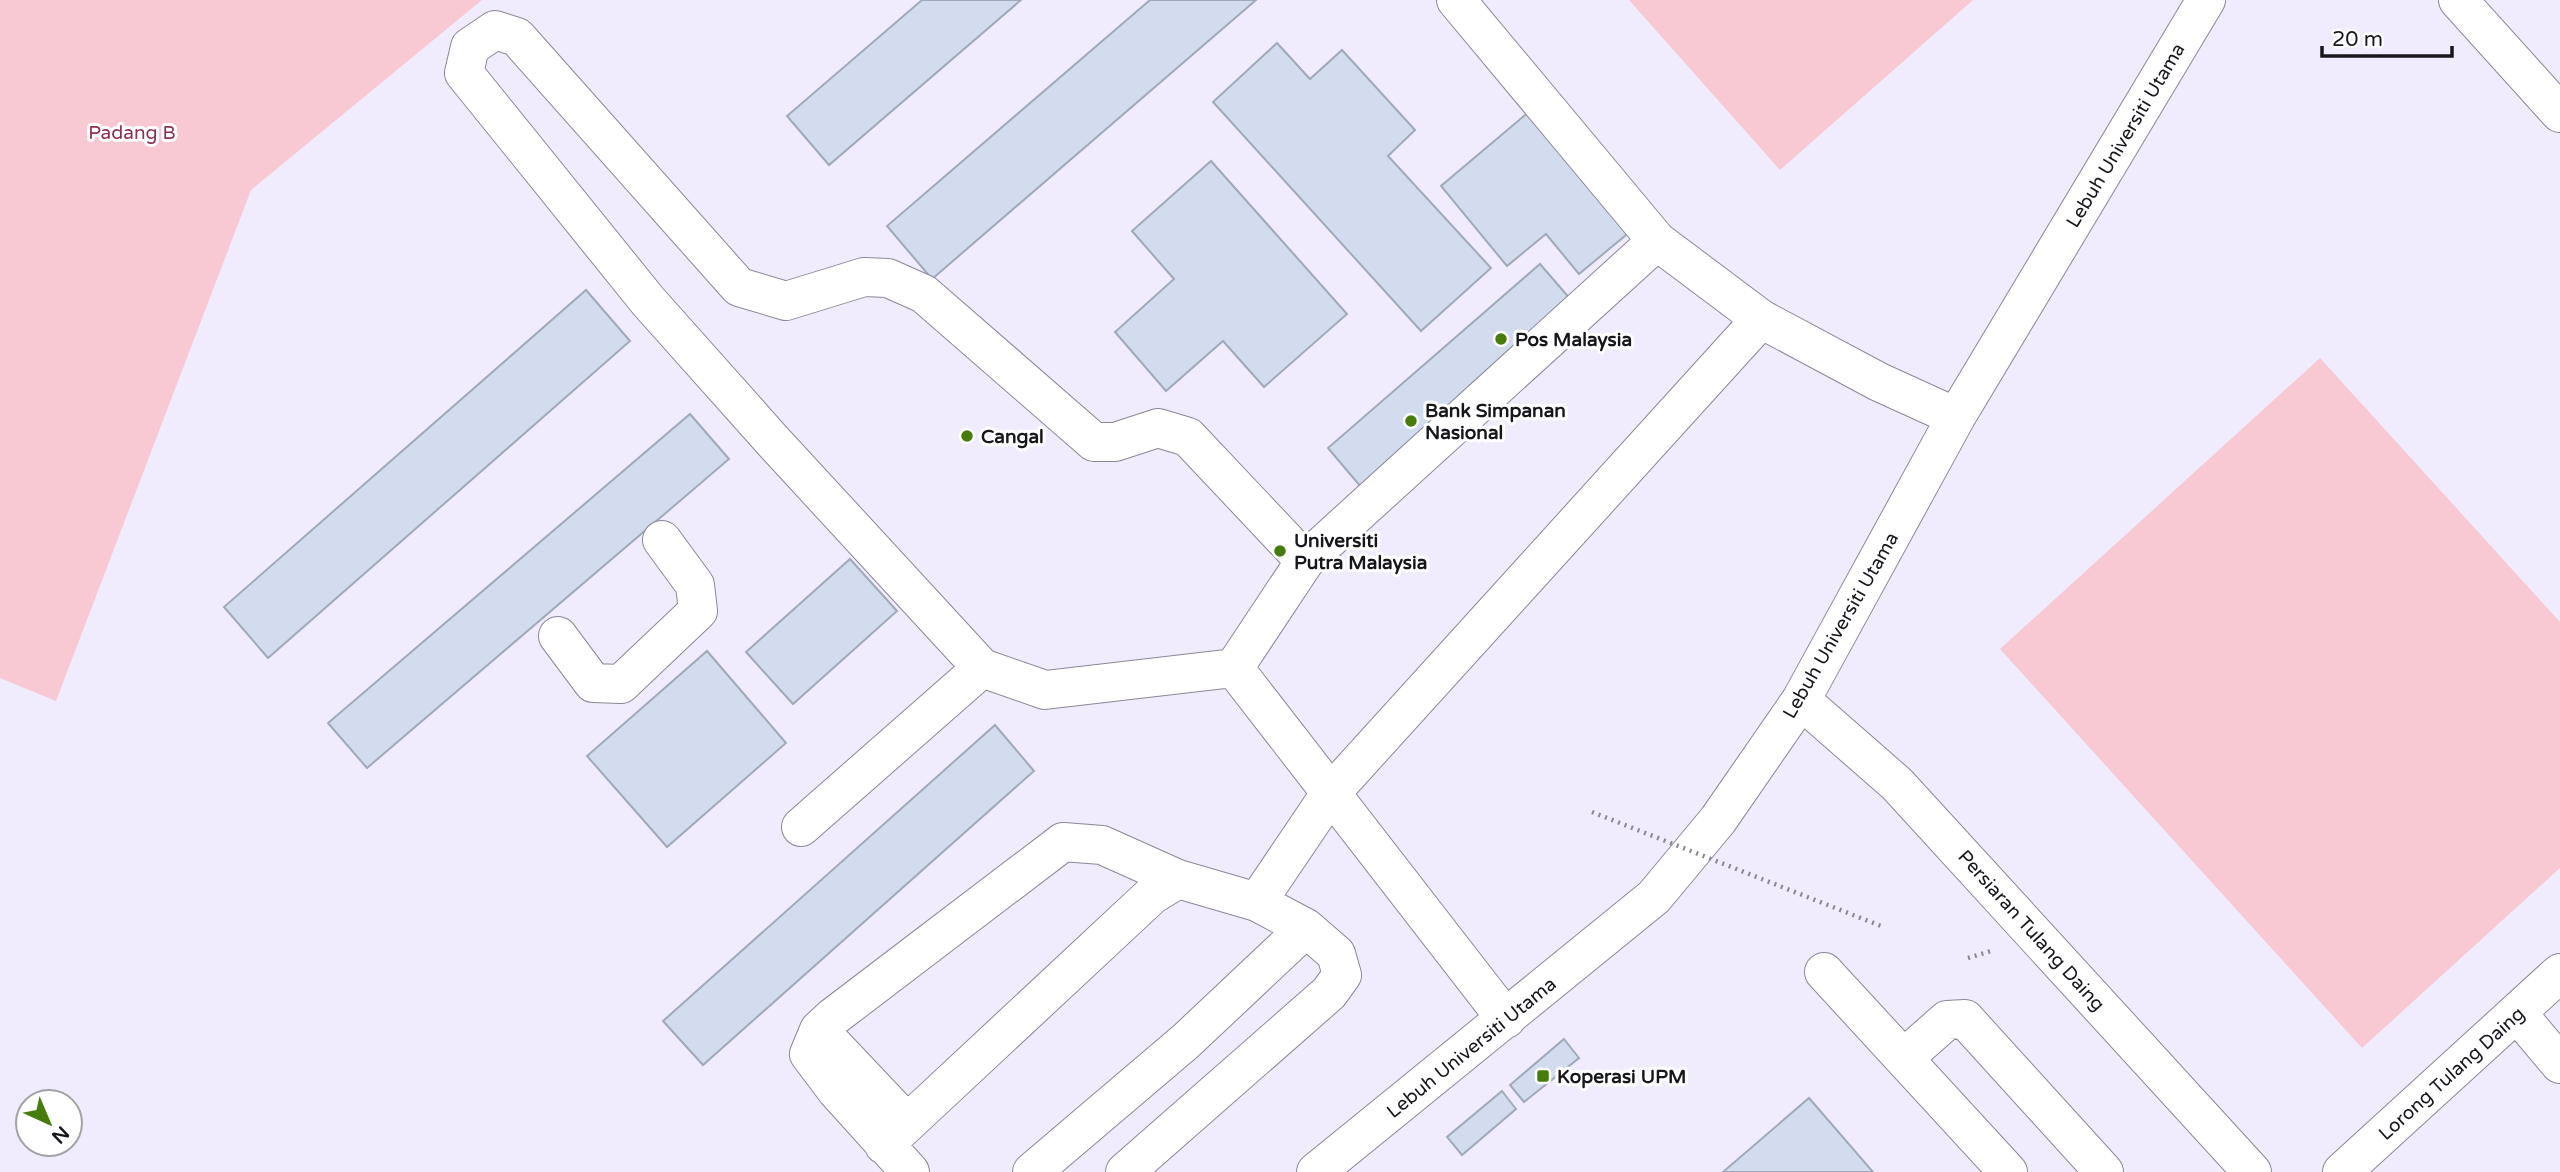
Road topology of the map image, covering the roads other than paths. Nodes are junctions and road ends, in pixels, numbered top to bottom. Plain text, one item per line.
1 (1455, 0) edge
2 (2206, 0) edge
3 (2458, 0) edge
4 (2560, 113) edge
5 (1657, 240) junction
6 (1761, 318) junction
7 (1956, 417) junction
8 (662, 540) dead end
9 (1305, 561) junction
10 (558, 636) dead end
11 (982, 668) junction
12 (1234, 668) junction
13 (1801, 700) junction
14 (1330, 794) junction
15 (801, 827) dead end
16 (1178, 879) junction
17 (1257, 902) junction
18 (1306, 928) junction
19 (1824, 972) dead end
20 (2545, 997) edge
21 (1506, 1019) junction
22 (1904, 1058) junction
23 (2560, 1065) edge
24 (895, 1134) junction
25 (910, 1172) edge
26 (1031, 1172) edge
27 (1125, 1172) edge
28 (1316, 1172) edge
29 (2008, 1172) edge
30 (2104, 1172) edge
31 (2252, 1172) edge
32 (2342, 1172) edge

1 - 5 street
2 - 7 street, Lebuh Universiti Utama
3 - 4 street
5 - 6 street
5 - 9 street
6 - 7 street
6 - 14 street
7 - 13 street, Lebuh Universiti Utama
8 - 10 street
9 - 11 street
9 - 12 street
11 - 12 street
11 - 15 street
12 - 14 street
13 - 21 street, Lebuh Universiti Utama
13 - 31 street, Persiaran Tulang Daing
14 - 17 street
14 - 21 street
16 - 17 street
16 - 24 street
16 - 24 street
17 - 18 street
18 - 26 street
18 - 27 street
19 - 22 street
20 - 23 street
20 - 32 street, Lorong Tulang Daing
21 - 28 street, Lebuh Universiti Utama
22 - 29 street
22 - 30 street
24 - 25 street

